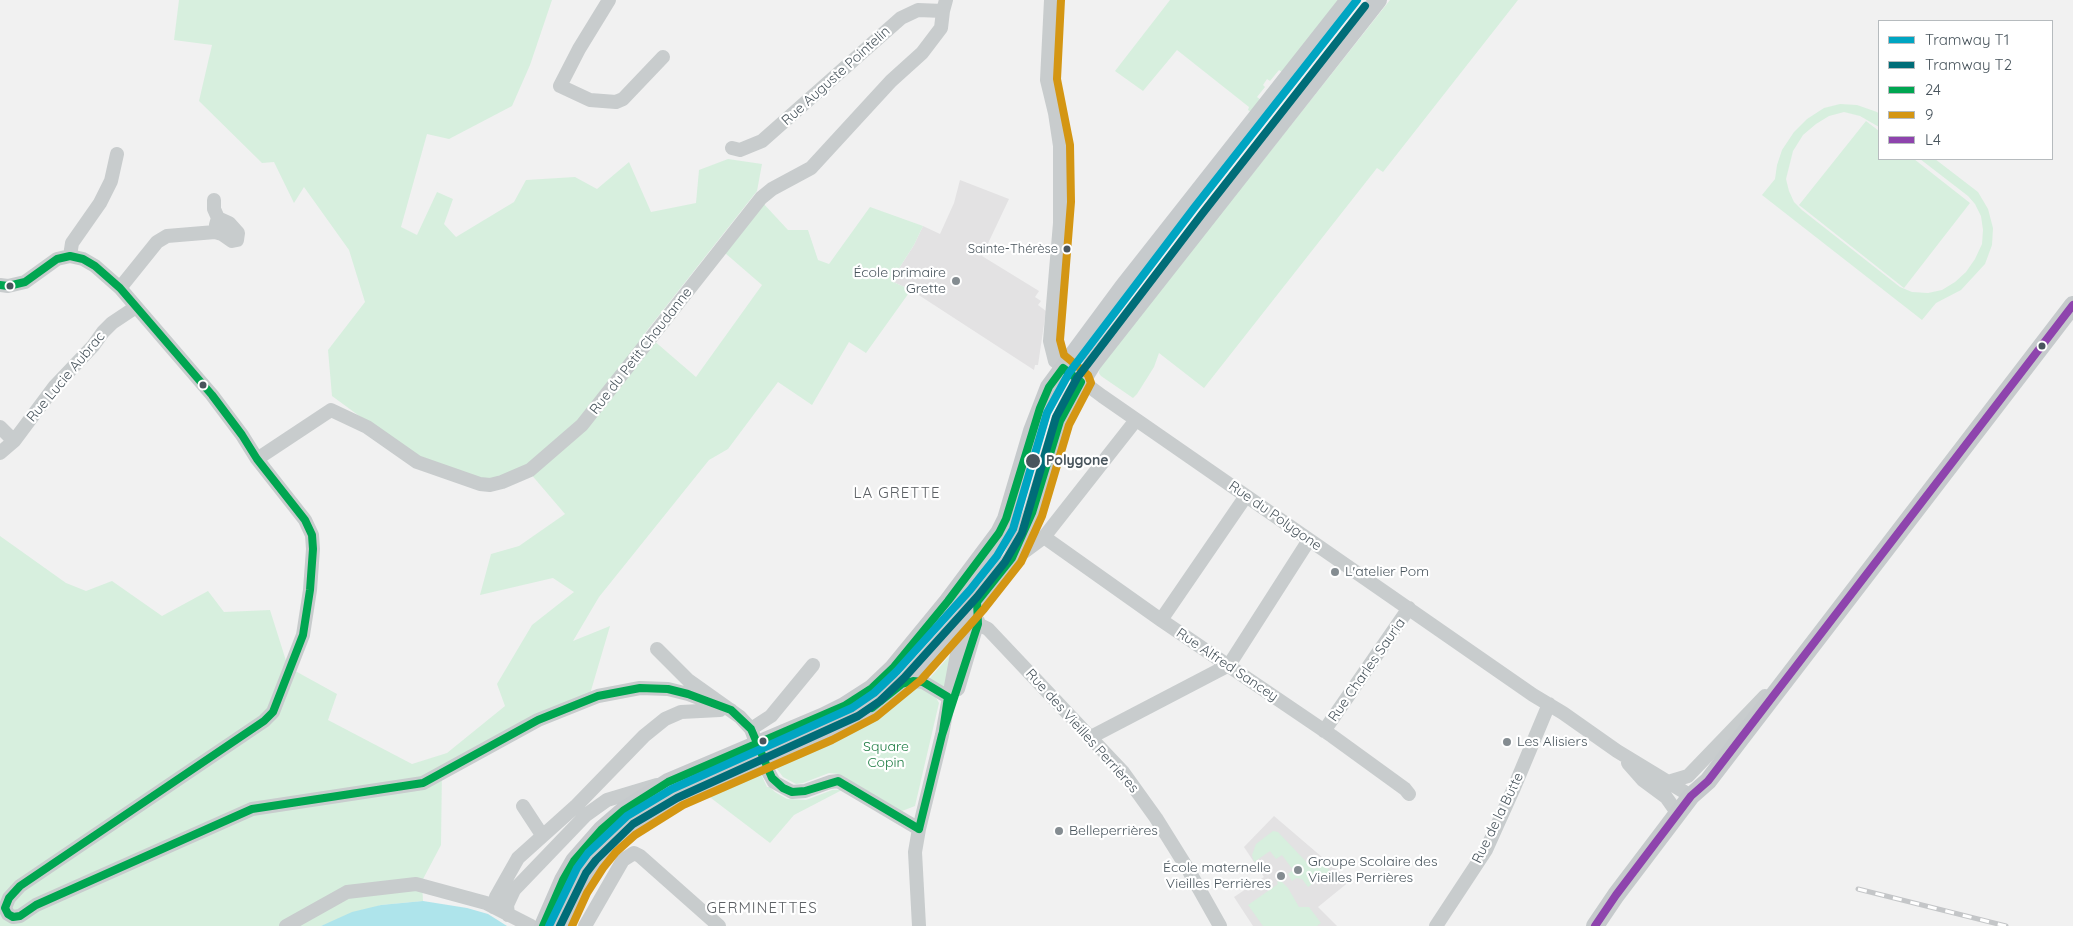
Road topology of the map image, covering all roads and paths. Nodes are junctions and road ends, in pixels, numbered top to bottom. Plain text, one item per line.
1 (608, 0) edge
2 (1051, 0) edge
3 (1349, 0) edge
4 (1378, 0) edge
5 (945, 5) edge
6 (663, 57) dead end
7 (732, 148) dead end
8 (117, 154) dead end
9 (214, 200) dead end
10 (218, 218) junction
11 (214, 232) junction
12 (70, 256) junction
13 (0, 285) edge
14 (120, 288) junction
15 (136, 307) junction
16 (2072, 308) edge
17 (1063, 368) junction
18 (1081, 382) junction
19 (1136, 420) junction
20 (0, 427) edge
21 (14, 441) junction
22 (0, 453) edge
23 (257, 459) junction
24 (1246, 496) junction
25 (999, 533) junction
26 (1044, 537) junction
27 (1309, 540) junction
28 (1012, 558) junction
29 (1409, 608) junction
30 (1161, 620) junction
31 (971, 621) junction
32 (657, 649) dead end
33 (1803, 658) junction
34 (813, 665) dead end
35 (1229, 665) junction
36 (902, 684) junction
37 (953, 693) junction
38 (1549, 704) junction
39 (731, 710) junction
40 (1324, 730) junction
41 (753, 733) junction
42 (1092, 737) junction
43 (1617, 751) junction
44 (668, 782) junction
45 (1668, 782) junction
46 (1409, 794) dead end
47 (1691, 796) junction
48 (523, 806) dead end
49 (1678, 814) junction
50 (918, 829) junction
51 (542, 835) junction
52 (571, 884) junction
53 (493, 907) junction
54 (508, 915) junction
55 (1600, 924) edge
56 (286, 926) edge
57 (531, 926) edge
58 (543, 926) edge
59 (561, 926) edge
60 (585, 926) edge
61 (719, 926) edge
62 (919, 926) edge
63 (1220, 926) edge
64 (1436, 926) edge

1 - 6 street
2 - 17 street
3 - 17 main road
4 - 18 main road
5 - 7 street, Rue Auguste Pointelin
5 - 23 street, Rue du Petit Chaudanne
8 - 12 street
9 - 10 street
10 - 11 street
10 - 11 street
11 - 14 street
12 - 13 street
12 - 14 street
14 - 15 street
15 - 21 street, Rue Lucie Aubrac
15 - 23 street
16 - 33 main road
17 - 18 street, Rue du Polygone
17 - 25 main road
18 - 19 street, Rue du Polygone
18 - 28 main road
19 - 24 street, Rue du Polygone
19 - 26 street
20 - 21 street
21 - 22 street, Rue Lucie Aubrac
23 - 39 street
24 - 27 street, Rue du Polygone
24 - 30 street
25 - 31 street
25 - 44 main road
26 - 28 street
26 - 30 street, Rue Alfred Sancey
27 - 29 street, Rue du Polygone
27 - 35 street
28 - 31 main road
29 - 38 street, Rue du Polygone
29 - 40 street, Rue Charles Sauria
30 - 35 street, Rue Alfred Sancey
31 - 36 main road
31 - 37 street
31 - 37 street
31 - 42 street, Rue des Vieilles Perrières
32 - 39 street
33 - 45 street
33 - 47 main road
34 - 41 street
35 - 40 street, Rue Alfred Sancey
35 - 42 street
36 - 37 street
36 - 52 main road
37 - 50 street
38 - 43 street, Rue du Polygone
38 - 64 street, Rue de la Butte
39 - 41 street
39 - 51 street
40 - 46 street, Rue Alfred Sancey
41 - 50 street, bridge
42 - 63 street, Rue des Vieilles Perrières
43 - 45 street, Rue du Polygone
43 - 49 street, Rue du Polygone
44 - 52 main road
44 - 54 street
45 - 47 street, Rue du Polygone
47 - 49 main road
48 - 51 street
49 - 55 main road
50 - 62 street
51 - 53 street
52 - 58 main road
52 - 59 main road
53 - 54 street
53 - 56 street
54 - 57 street
60 - 61 street

